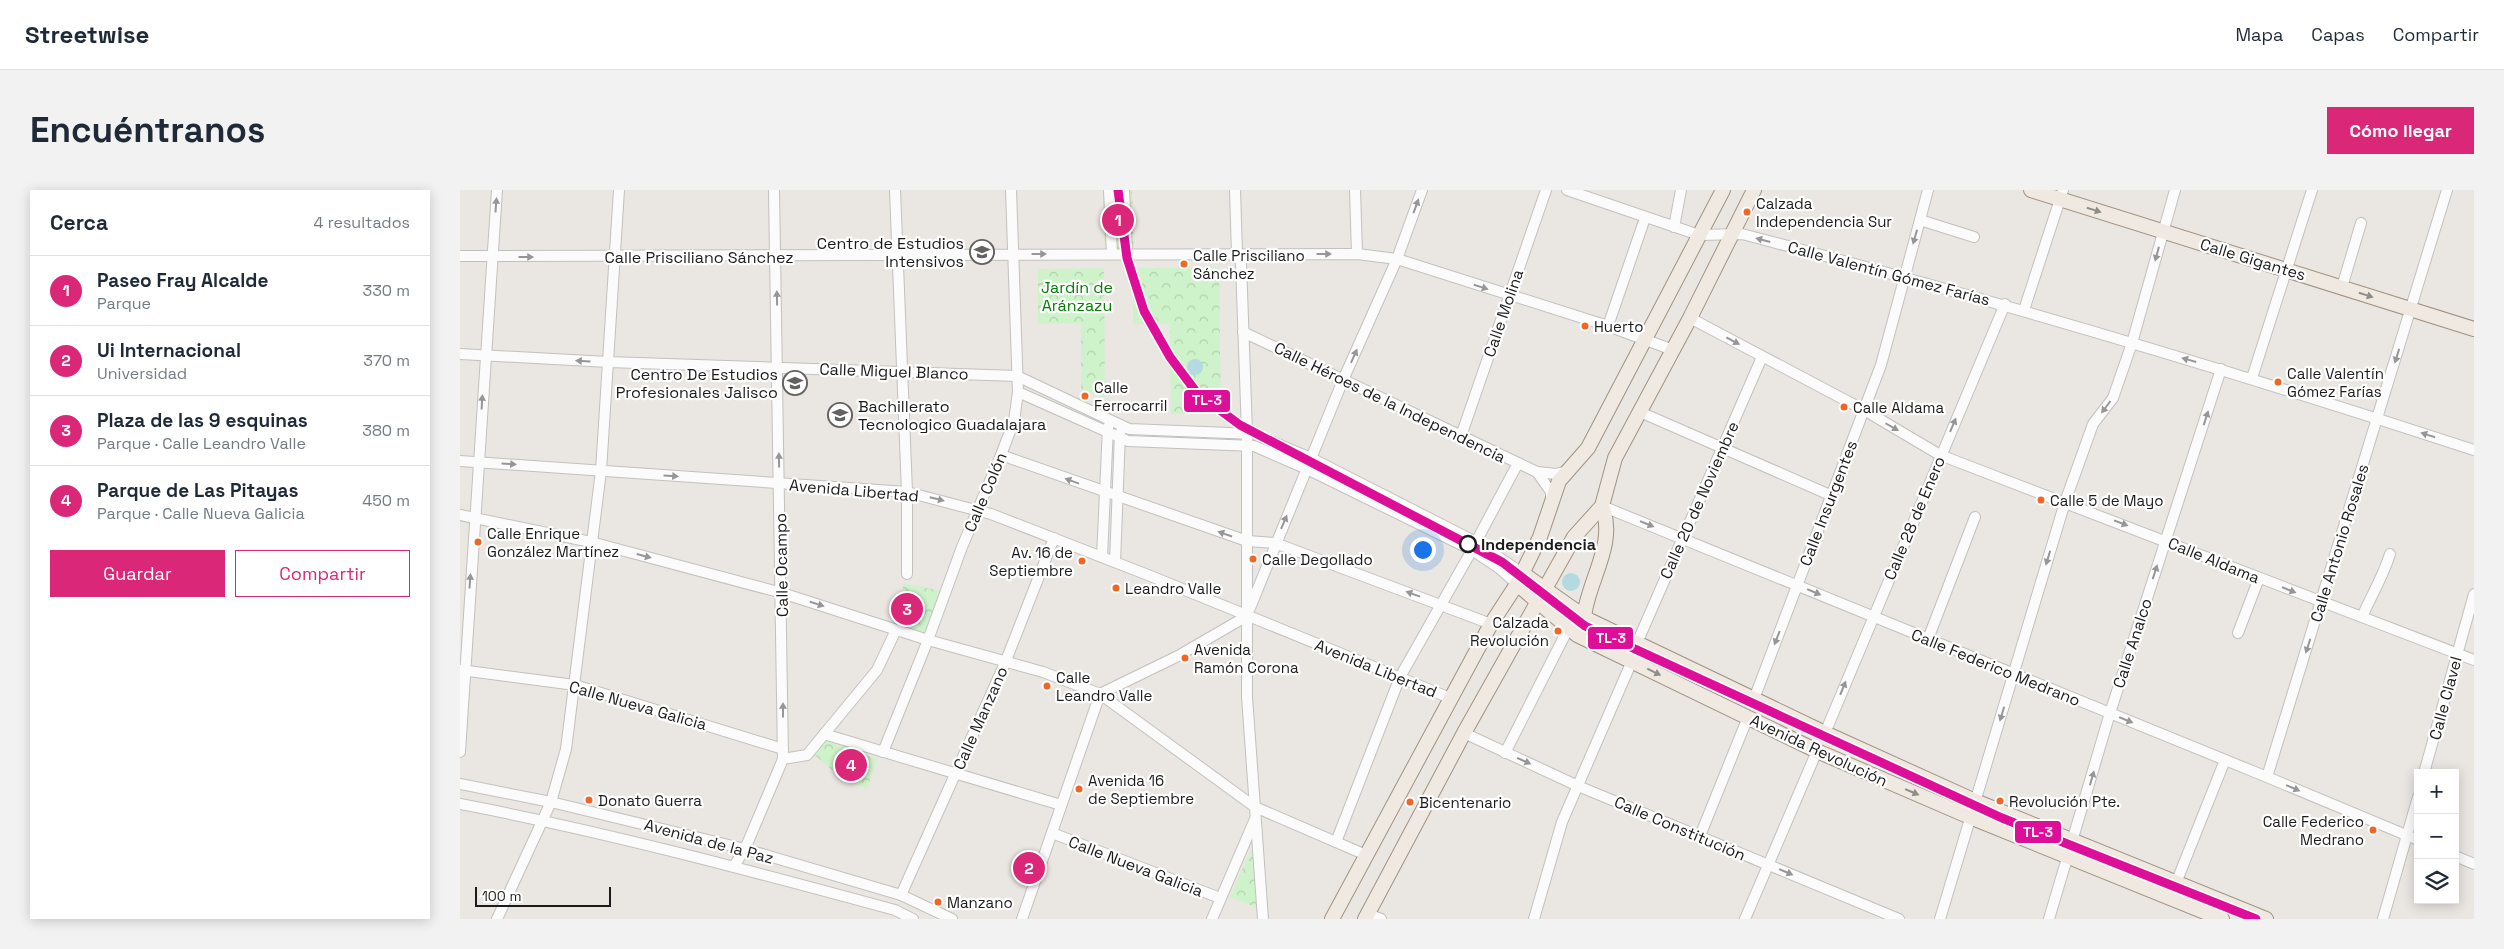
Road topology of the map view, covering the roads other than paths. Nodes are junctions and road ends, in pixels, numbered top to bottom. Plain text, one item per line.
1 (497, 190) edge
2 (619, 190) edge
3 (774, 190) edge
4 (895, 190) edge
5 (1011, 190) edge
6 (1108, 190) edge
7 (1124, 190) edge
8 (1235, 190) edge
9 (1355, 190) edge
10 (1422, 190) edge
11 (1546, 190) edge
12 (1681, 190) edge
13 (1723, 190) edge
14 (1754, 190) edge
15 (1928, 190) edge
16 (2031, 190) edge
17 (2175, 190) edge
18 (2312, 190) edge
19 (2447, 190) edge
20 (1572, 191) edge
21 (2062, 195) edge
22 (1645, 218) junction
23 (1920, 220) junction
24 (2361, 223) dead end
25 (1674, 227) junction
26 (2163, 232) junction
27 (1732, 234) junction
28 (1699, 236) junction
29 (1974, 237) dead end
30 (1014, 254) junction
31 (1112, 254) junction
32 (1127, 254) junction
33 (1237, 254) junction
34 (1357, 254) junction
35 (898, 255) junction
36 (460, 256) edge
37 (492, 256) junction
38 (776, 256) junction
39 (615, 257) junction
40 (1397, 259) junction
41 (2287, 270) junction
42 (1904, 276) junction
43 (2342, 287) junction
44 (1508, 296) junction
45 (2005, 304) junction
46 (2024, 310) junction
47 (2411, 310) junction
48 (1690, 318) junction
49 (1608, 326) junction
50 (2474, 329) edge
51 (1243, 332) junction
52 (1644, 338) junction
53 (2132, 343) junction
54 (1673, 350) junction
55 (460, 354) edge
56 (484, 355) junction
57 (1762, 357) junction
58 (608, 362) junction
59 (778, 367) junction
60 (2221, 369) junction
61 (902, 372) junction
62 (1017, 376) junction
63 (2252, 378) junction
64 (1343, 380) junction
65 (1018, 392) junction
66 (1864, 410) junction
67 (1640, 412) junction
68 (1109, 418) junction
69 (2378, 418) junction
70 (1120, 424) junction
71 (1108, 433) junction
72 (1247, 433) junction
73 (1461, 436) junction
74 (1120, 438) junction
75 (1247, 445) junction
76 (1722, 447) junction
77 (2474, 450) edge
78 (1001, 455) junction
79 (1940, 455) junction
80 (1311, 458) junction
81 (460, 461) edge
82 (478, 462) junction
83 (1518, 463) junction
84 (1306, 469) junction
85 (601, 471) junction
86 (1567, 471) junction
87 (1537, 472) junction
88 (779, 483) junction
89 (907, 492) junction
90 (1105, 493) junction
91 (1830, 495) junction
92 (1117, 497) junction
93 (1551, 502) junction
94 (2065, 502) junction
95 (1602, 506) junction
96 (978, 509) junction
97 (460, 515) edge
98 (1975, 517) dead end
99 (475, 518) junction
100 (1054, 538) junction
101 (1681, 538) junction
102 (2165, 540) junction
103 (1247, 541) junction
104 (591, 542) junction
105 (1275, 543) junction
106 (1474, 546) junction
107 (2390, 554) dead end
108 (1102, 557) junction
109 (1115, 562) junction
110 (907, 574) dead end
111 (1520, 578) junction
112 (2260, 578) junction
113 (1797, 584) junction
114 (1546, 588) junction
115 (782, 593) junction
116 (2474, 594) edge
117 (1537, 603) junction
118 (2321, 603) junction
119 (1442, 604) junction
120 (1247, 616) junction
121 (1873, 616) junction
122 (1584, 617) junction
123 (2362, 617) junction
124 (1490, 624) junction
125 (896, 630) junction
126 (1568, 630) junction
127 (2238, 633) dead end
128 (1928, 639) junction
129 (928, 640) junction
130 (1637, 643) junction
131 (2457, 654) junction
132 (2474, 660) edge
133 (1632, 661) junction
134 (1005, 663) junction
135 (462, 670) edge
136 (2014, 674) junction
137 (1400, 677) junction
138 (575, 685) junction
139 (1100, 694) junction
140 (1450, 698) junction
141 (1754, 699) junction
142 (2110, 713) junction
143 (1748, 717) junction
144 (1464, 733) junction
145 (1824, 733) junction
146 (824, 734) junction
147 (1816, 751) junction
148 (460, 752) edge
149 (883, 752) junction
150 (1505, 753) junction
151 (783, 754) junction
152 (2225, 760) junction
153 (2425, 769) edge
154 (955, 773) junction
155 (2267, 777) junction
156 (460, 784) edge
157 (1578, 786) junction
158 (1975, 801) junction
159 (551, 802) junction
160 (460, 804) edge
161 (1061, 805) junction
162 (2414, 811) edge
163 (1256, 812) junction
164 (1970, 817) junction
165 (543, 820) junction
166 (1052, 833) junction
167 (1700, 836) junction
168 (2407, 836) junction
169 (2414, 839) edge
170 (2073, 841) junction
171 (1336, 842) junction
172 (745, 849) junction
173 (1366, 855) junction
174 (2068, 856) junction
175 (2459, 858) edge
176 (2474, 864) edge
177 (1768, 865) junction
178 (734, 866) junction
179 (2176, 882) junction
180 (901, 895) junction
181 (1220, 898) junction
182 (894, 915) edge
183 (1366, 916) edge
184 (1263, 917) edge
185 (497, 919) edge
186 (913, 919) edge
187 (952, 919) edge
188 (1022, 919) edge
189 (1212, 919) edge
190 (1274, 919) edge
191 (1332, 919) edge
192 (1381, 919) edge
193 (1534, 919) edge
194 (1745, 919) edge
195 (1899, 919) edge
196 (1940, 919) edge
197 (2049, 919) edge
198 (2222, 919) edge
199 (2266, 919) edge
200 (2383, 919) edge

37 -> 1 street
2 - 39 street
3 - 38 street, Calle Ocampo
4 - 35 street
5 - 30 street, Calle Colón
6 - 31 street
7 - 32 street
8 - 33 street
9 - 34 street
40 -> 10 street
11 - 44 street, Calle Molina
12 - 25 street
13 - 28 main road
14 - 27 main road
15 - 23 street, Calle Insurgentes
16 - 21 main road, Calle Gigantes
17 - 26 street
18 - 41 street
19 - 47 street, Calle Antonio Rosales
20 - 22 street
21 -> 26 main road, Calle Gigantes
21 - 46 street
22 - 25 street
22 - 49 street
23 - 29 street
23 -> 42 street, Calle Insurgentes
24 - 43 street
25 - 28 street
26 - 41 main road, Calle Gigantes
26 -> 53 street
27 - 28 street, Calle Valentín Gómez Farías
42 -> 27 street, Calle Valentín Gómez Farías
27 - 48 main road
28 - 52 main road
30 -> 31 street, Calle Prisciliano Sánchez
30 - 35 street, Calle Prisciliano Sánchez
30 - 62 street, Calle Colón
31 - 32 street, Calle Prisciliano Sánchez
32 - 33 street, Calle Prisciliano Sánchez
33 -> 34 street, Calle Prisciliano Sánchez
33 - 51 street
34 - 40 street, Calle Prisciliano Sánchez
35 - 38 street, Calle Prisciliano Sánchez
35 - 61 street
36 - 37 street, Calle Prisciliano Sánchez
37 -> 39 street, Calle Prisciliano Sánchez
37 - 56 street
38 - 39 street, Calle Prisciliano Sánchez
59 -> 38 street, Calle Ocampo
39 - 58 street
40 -> 44 street, Calle Prisciliano Sánchez
64 -> 40 street
41 - 43 main road, Calle Gigantes
41 - 63 street
42 - 45 street, Calle Valentín Gómez Farías
42 - 66 street, Calle Insurgentes
43 -> 47 main road, Calle Gigantes
44 - 49 street, Calle Prisciliano Sánchez
44 - 73 street, Calle Molina
45 - 46 street, Calle Valentín Gómez Farías
79 -> 45 street, Calle 28 de Enero
46 - 53 street, Calle Valentín Gómez Farías
47 - 50 main road, Calle Gigantes
47 -> 69 street, Calle Antonio Rosales
48 - 54 main road
48 -> 57 street, Calle Aldama
49 - 52 street, Calle Prisciliano Sánchez
51 - 64 street, Calle Héroes de la Independencia
51 - 72 street
52 - 54 street, Calle Prisciliano Sánchez
52 - 86 main road
60 -> 53 street, Calle Valentín Gómez Farías
53 -> 94 street
54 - 67 main road
55 - 56 street, Calle Miguel Blanco
58 -> 56 street, Calle Miguel Blanco
82 -> 56 street
57 - 66 street, Calle Aldama
57 - 76 street, Calle 20 de Noviembre
58 - 59 street, Calle Miguel Blanco
58 - 85 street
59 - 61 street, Calle Miguel Blanco
88 -> 59 street, Calle Ocampo
60 - 63 street, Calle Valentín Gómez Farías
102 -> 60 street, Calle Analco
61 - 62 street, Calle Miguel Blanco
61 - 89 street
62 - 65 street, Calle Colón
62 - 68 street, Calle Miguel Blanco
63 - 69 street, Calle Valentín Gómez Farías
64 - 73 street, Calle Héroes de la Independencia
64 - 80 street
65 - 71 street
65 - 78 street, Calle Colón
66 -> 79 street, Calle Aldama
66 - 91 street, Calle Insurgentes
67 - 76 street
67 - 95 main road
68 - 70 street, Calle Miguel Blanco
68 - 71 street
77 -> 69 street, Calle Valentín Gómez Farías
69 - 118 street, Calle Antonio Rosales
70 - 72 street, Calle Miguel Blanco
70 - 74 street
71 - 74 street
71 - 90 street
72 - 75 street
72 - 80 street, Calle Miguel Blanco
73 - 83 street, Calle Héroes de la Independencia
74 - 75 street
74 - 92 street
75 - 84 street
75 - 103 street
76 - 91 street
76 - 101 street, Calle 20 de Noviembre
90 -> 78 street
78 - 96 street, Calle Colón
79 - 94 street, Calle Aldama
79 - 121 street, Calle 28 de Enero
80 - 84 street
80 - 106 street, Calle Miguel Blanco
81 - 82 street, Avenida Libertad
82 -> 85 street, Avenida Libertad
82 - 99 street
83 - 87 street, Calle Héroes de la Independencia
83 - 106 street
105 -> 84 street
84 - 106 street
85 -> 88 street, Avenida Libertad
85 - 104 street
86 - 87 street, Calle Héroes de la Independencia
86 - 93 main road
87 - 93 street
88 - 89 street, Avenida Libertad
88 - 115 street, Calle Ocampo
89 -> 96 street, Avenida Libertad
89 - 110 street
90 - 92 street
90 - 108 street
91 - 113 street, Calle Insurgentes
103 -> 92 street
92 - 109 street
93 - 111 main road
94 -> 102 street, Calle Aldama
94 -> 136 street
95 -> 101 street, Calle Federico Medrano
95 - 114 main road
95 - 122 main road
96 - 100 street, Avenida Libertad
96 - 129 street, Calle Colón
97 - 99 street
98 - 128 street
99 - 104 street
135 -> 99 street
100 - 108 street, Avenida Libertad
100 - 134 street, Calle Manzano
101 - 113 street, Calle Federico Medrano
101 - 130 street, Calle 20 de Noviembre
102 - 112 street, Calle Aldama
142 -> 102 street, Calle Analco
103 - 105 street
103 - 120 street
104 -> 115 street
104 - 138 street
119 -> 105 street
105 - 120 street
106 - 111 street
106 - 119 street
107 - 123 street
108 - 109 street, Avenida Libertad
109 - 120 street, Avenida Libertad
111 - 114 main road, Avenida Revolución
111 - 117 main road, Avenida Revolución
111 - 124 main road
112 -> 118 street, Calle Aldama
112 - 127 street
113 -> 121 street, Calle Federico Medrano
113 -> 141 street, Calle Insurgentes
114 - 117 main road
114 - 122 main road, Avenida Revolución
115 -> 125 street
151 -> 115 street, Calle Ocampo
116 - 131 street, Calle Clavel
117 - 126 main road, Avenida Revolución
117 - 144 main road
118 - 123 street, Calle Aldama
118 -> 155 street, Calle Antonio Rosales
119 - 124 street
119 - 137 street
120 - 137 street, Avenida Libertad
120 - 139 street
120 - 163 street
121 - 128 street, Calle Federico Medrano
145 -> 121 street, Calle 28 de Enero
122 - 130 main road, Avenida Revolución
123 - 131 street, Calle Aldama
124 - 140 main road
125 - 129 street
125 - 146 street
126 - 133 main road, Avenida Revolución
126 - 150 street
128 - 136 street, Calle Federico Medrano
129 - 134 street
129 - 149 street, Calle Colón
130 - 141 main road, Avenida Revolución
131 - 132 street, Calle Aldama
131 - 153 street, Calle Clavel
133 -> 143 main road, Avenida Revolución
133 - 157 street
134 - 139 street
134 - 154 street, Calle Manzano
135 - 138 street, Calle Nueva Galicia
135 - 148 street
136 - 142 street, Calle Federico Medrano
136 -> 158 street
137 - 140 street, Avenida Libertad
137 - 171 street
138 - 151 street, Calle Nueva Galicia
138 - 159 street
139 - 161 street
139 - 163 street
140 - 173 main road
141 - 145 main road, Avenida Revolución
142 -> 152 street, Calle Federico Medrano
170 -> 142 street, Calle Analco
143 - 147 main road, Avenida Revolución
143 - 167 street
144 - 150 street, Calle Constitución
144 - 183 main road
145 - 158 main road, Avenida Revolución
146 - 149 street
146 - 151 street
147 -> 164 main road, Avenida Revolución
147 - 177 street
149 - 154 street
150 -> 157 street, Calle Constitución
151 - 172 street
152 - 155 street, Calle Federico Medrano
152 - 179 street
154 - 161 street
154 - 180 street, Calle Manzano
155 -> 168 street, Calle Federico Medrano
156 - 159 street, Avenida de la Paz
157 - 167 street, Calle Constitución
157 - 193 street
158 - 164 street
158 - 170 main road, Avenida Revolución
159 - 165 street
159 - 172 street, Avenida de la Paz
160 - 165 street, Avenida de la Paz
161 - 166 street
162 - 168 street
163 - 171 street
163 - 181 street
163 - 184 street
164 - 174 main road, Avenida Revolución
164 - 196 street
165 - 178 street, Avenida de la Paz
165 - 185 street
166 - 181 street, Calle Nueva Galicia
166 - 188 street
167 - 177 street, Calle Constitución
168 - 169 street, Calle Federico Medrano
168 - 200 street
170 - 174 street, Calle Analco
170 - 179 main road, Avenida Revolución
171 - 173 street
172 - 178 street
172 - 180 street, Avenida de la Paz
173 - 191 main road
174 - 197 street, Calle Analco
174 - 198 main road, Avenida Revolución
175 - 176 street
177 - 194 street
177 -> 195 street, Calle Constitución
178 - 182 street, Avenida de la Paz
179 - 199 main road, Avenida Revolución
180 - 187 street, Avenida de la Paz
181 - 189 street
182 - 186 street, Avenida de la Paz
183 - 192 street
184 - 190 street

